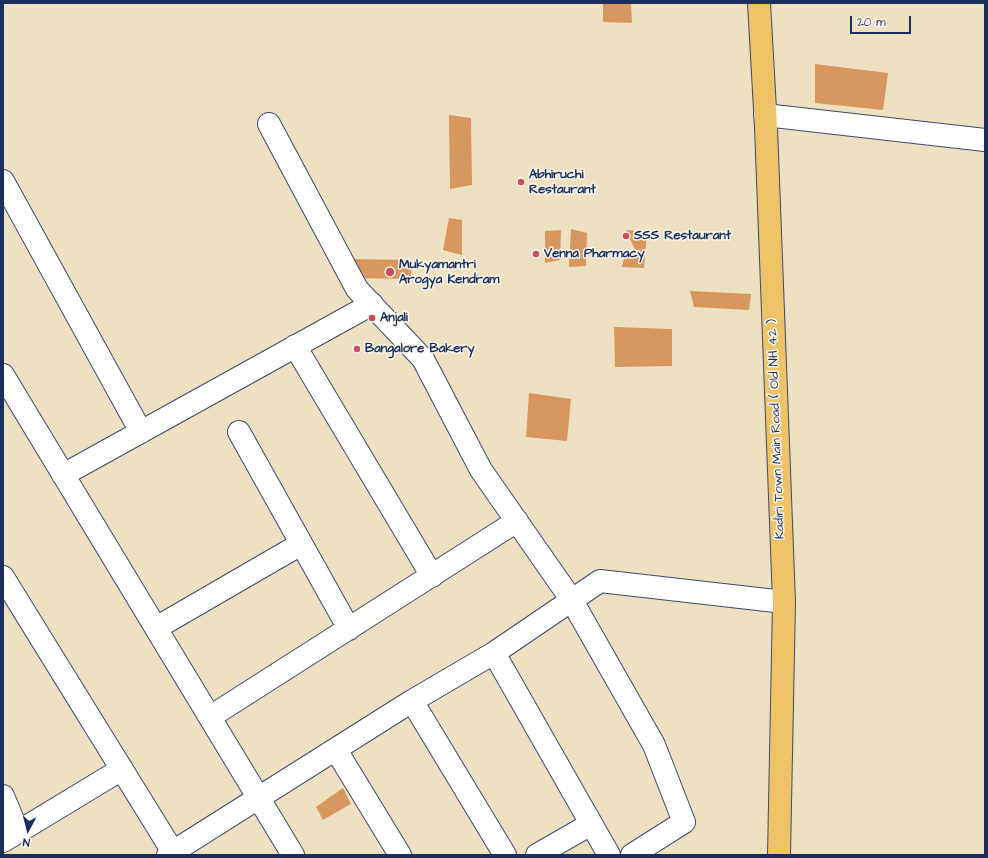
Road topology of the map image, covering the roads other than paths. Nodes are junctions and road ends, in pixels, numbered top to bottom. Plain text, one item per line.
1 (759, 3) edge
2 (765, 115) junction
3 (269, 124) dead end
4 (985, 140) edge
5 (3, 181) edge
6 (372, 304) junction
7 (295, 346) junction
8 (3, 376) edge
9 (141, 432) junction
10 (239, 432) dead end
11 (63, 475) junction
12 (517, 521) junction
13 (301, 544) junction
14 (432, 576) junction
15 (3, 577) edge
16 (571, 599) junction
17 (784, 602) junction
18 (156, 628) junction
19 (349, 629) junction
20 (494, 653) junction
21 (412, 701) junction
22 (210, 717) junction
23 (336, 750) junction
24 (122, 769) junction
25 (3, 796) edge
26 (258, 798) junction
27 (591, 824) junction
28 (10, 837) edge
29 (171, 854) edge
30 (293, 855) edge
31 (400, 855) edge
32 (505, 855) edge
33 (537, 855) edge
34 (609, 855) edge
35 (632, 855) edge
36 (779, 855) edge

1 - 2 main road, Kadiri Town Main Road ( Old NH 42 )
2 - 4 street
2 - 17 main road, Kadiri Town Main Road ( Old NH 42 )
3 - 6 street
5 - 9 street
6 - 7 street
6 - 12 street
7 - 9 street
7 - 14 street
8 - 11 street
9 - 11 street
10 - 13 street
11 - 18 street
12 - 14 street
12 - 16 street
13 - 18 street
13 - 19 street
14 - 19 street
15 - 24 street
16 - 17 street
16 - 20 street
16 - 35 street
17 - 36 main road, Kadiri Town Main Road ( Old NH 42 )
18 - 22 street
19 - 22 street
20 - 21 street
20 - 27 street
21 - 23 street
21 - 32 street
22 - 26 street
23 - 26 street
23 - 31 street
24 - 28 street
24 - 29 street
25 - 28 street
26 - 29 street
26 - 30 street
27 - 33 street
27 - 34 street

